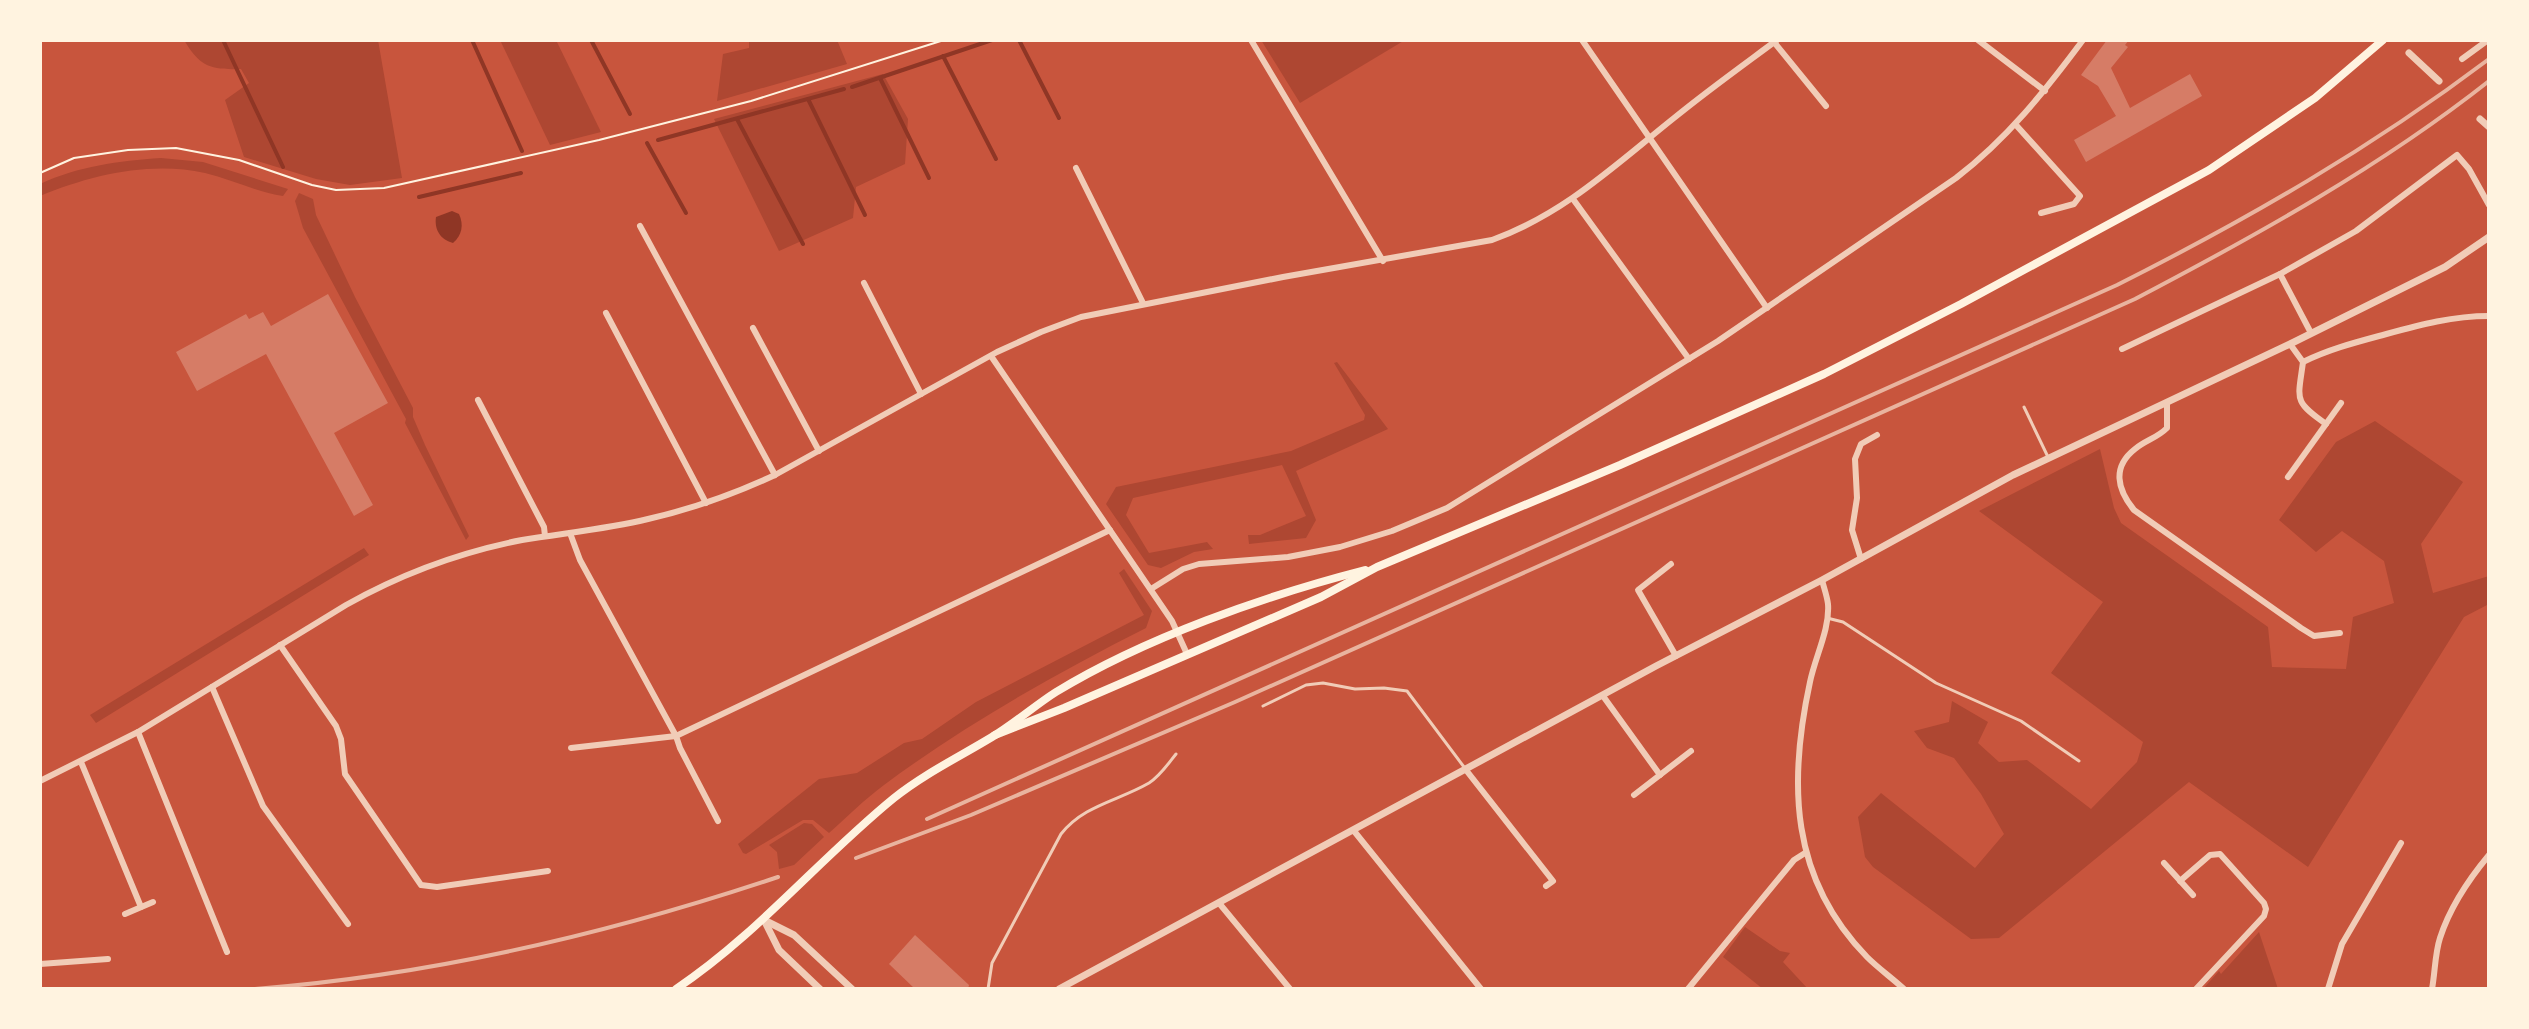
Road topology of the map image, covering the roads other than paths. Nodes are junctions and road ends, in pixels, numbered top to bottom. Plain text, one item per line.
1 (1251, 40) edge
2 (1582, 40) edge
3 (1978, 40) edge
4 (2083, 40) edge
5 (2383, 40) edge
6 (2488, 40) edge
7 (1775, 41) edge
8 (2409, 53) dead end
9 (2462, 59) dead end
10 (2439, 81) dead end
11 (2045, 91) junction
12 (1826, 106) dead end
13 (2480, 119) dead end
14 (2016, 125) junction
15 (2489, 127) edge
16 (1650, 137) junction
17 (1076, 168) dead end
18 (1573, 199) junction
19 (2489, 205) edge
20 (2041, 213) dead end
21 (640, 226) dead end
22 (2489, 237) edge
23 (1383, 261) junction
24 (2280, 274) junction
25 (864, 283) dead end
26 (1143, 303) junction
27 (1767, 308) junction
28 (606, 313) dead end
29 (2489, 316) edge
30 (753, 328) dead end
31 (2311, 333) junction
32 (2290, 344) junction
33 (2122, 349) dead end
34 (991, 356) junction
35 (1689, 359) junction
36 (2303, 362) junction
37 (921, 394) junction
38 (478, 400) dead end
39 (2167, 403) junction
40 (2341, 403) dead end
41 (2024, 407) dead end
42 (2326, 424) junction
43 (1877, 435) dead end
44 (819, 451) junction
45 (2048, 457) junction
46 (775, 475) junction
47 (2288, 477) dead end
48 (706, 503) junction
49 (1110, 530) junction
50 (570, 533) junction
51 (545, 536) junction
52 (1861, 559) junction
53 (1671, 564) dead end
54 (1377, 567) junction
55 (1822, 580) junction
56 (1151, 589) junction
57 (1827, 618) junction
58 (2340, 633) dead end
59 (1178, 634) junction
60 (280, 645) junction
61 (1187, 654) junction
62 (1676, 656) junction
63 (212, 687) junction
64 (1603, 696) junction
65 (1263, 706) dead end
66 (138, 732) junction
67 (995, 735) junction
68 (676, 736) junction
69 (571, 748) dead end
70 (1691, 751) dead end
71 (1176, 754) dead end
72 (2079, 761) dead end
73 (81, 762) junction
74 (1466, 770) junction
75 (1660, 775) junction
76 (40, 781) edge
77 (1634, 795) dead end
78 (718, 821) dead end
79 (1354, 831) junction
80 (2401, 843) dead end
81 (1805, 853) junction
82 (2489, 855) edge
83 (2164, 863) dead end
84 (548, 871) dead end
85 (2180, 881) junction
86 (1546, 886) dead end
87 (2193, 895) dead end
88 (153, 902) dead end
89 (1219, 903) junction
90 (141, 907) junction
91 (125, 914) dead end
92 (764, 920) junction
93 (348, 924) dead end
94 (227, 952) dead end
95 (108, 959) dead end
96 (40, 964) edge
97 (676, 989) edge
98 (820, 989) edge
99 (852, 989) edge
100 (988, 989) edge
101 (1059, 989) edge
102 (1290, 989) edge
103 (1481, 989) edge
104 (1688, 989) edge
105 (1904, 989) edge
106 (2196, 989) edge
107 (2328, 989) edge
108 (2432, 989) edge

1 - 23 street
2 - 16 street
3 - 11 street
4 - 11 street
5 - 54 main road
6 - 9 street
7 - 12 street
7 - 16 street
8 - 10 street
11 - 14 street
13 - 15 street
14 - 20 street
14 - 27 street
16 - 18 street
16 - 27 street
17 - 26 street
18 - 23 street
18 - 35 street
19 - 24 street
21 - 46 street
22 - 31 street
23 - 26 street
24 - 31 street
24 - 33 street
25 - 37 street
26 - 34 street
27 - 35 street
28 - 48 street
29 - 36 street
30 - 44 street
31 - 32 street
32 - 36 street
32 - 39 street
34 - 37 street
34 - 49 street
35 - 56 street
36 - 42 street
37 - 44 street
38 - 51 street
39 - 45 street
39 - 58 street
40 - 42 street
41 - 45 lane
42 - 47 street
43 - 52 street
44 - 46 street
45 - 52 street
46 - 48 street
48 - 50 street
49 - 56 street
49 - 68 street
50 - 51 street
50 - 68 street
51 - 60 street
52 - 55 street
53 - 62 street
54 - 59 main road
54 - 61 main road
55 - 57 street
55 - 62 street
56 - 59 street
57 - 72 lane
57 - 81 street
59 - 61 street
59 - 67 main road
60 - 63 street
60 - 84 street
61 - 67 main road
62 - 64 street
63 - 66 street
63 - 93 street
64 - 74 street
64 - 75 street
65 - 74 lane
66 - 73 street
66 - 94 street
67 - 92 main road
68 - 69 street
68 - 78 street
70 - 75 street
71 - 100 lane
73 - 76 street
73 - 90 street
74 - 79 street
74 - 86 street
75 - 77 street
79 - 89 street
79 - 103 street
80 - 107 street
81 - 104 street
81 - 105 street
82 - 108 street
83 - 85 street
85 - 87 street
85 - 106 street
88 - 90 street
89 - 101 street
89 - 102 street
90 - 91 street
92 - 97 main road
92 - 98 street
92 - 99 street
95 - 96 street

